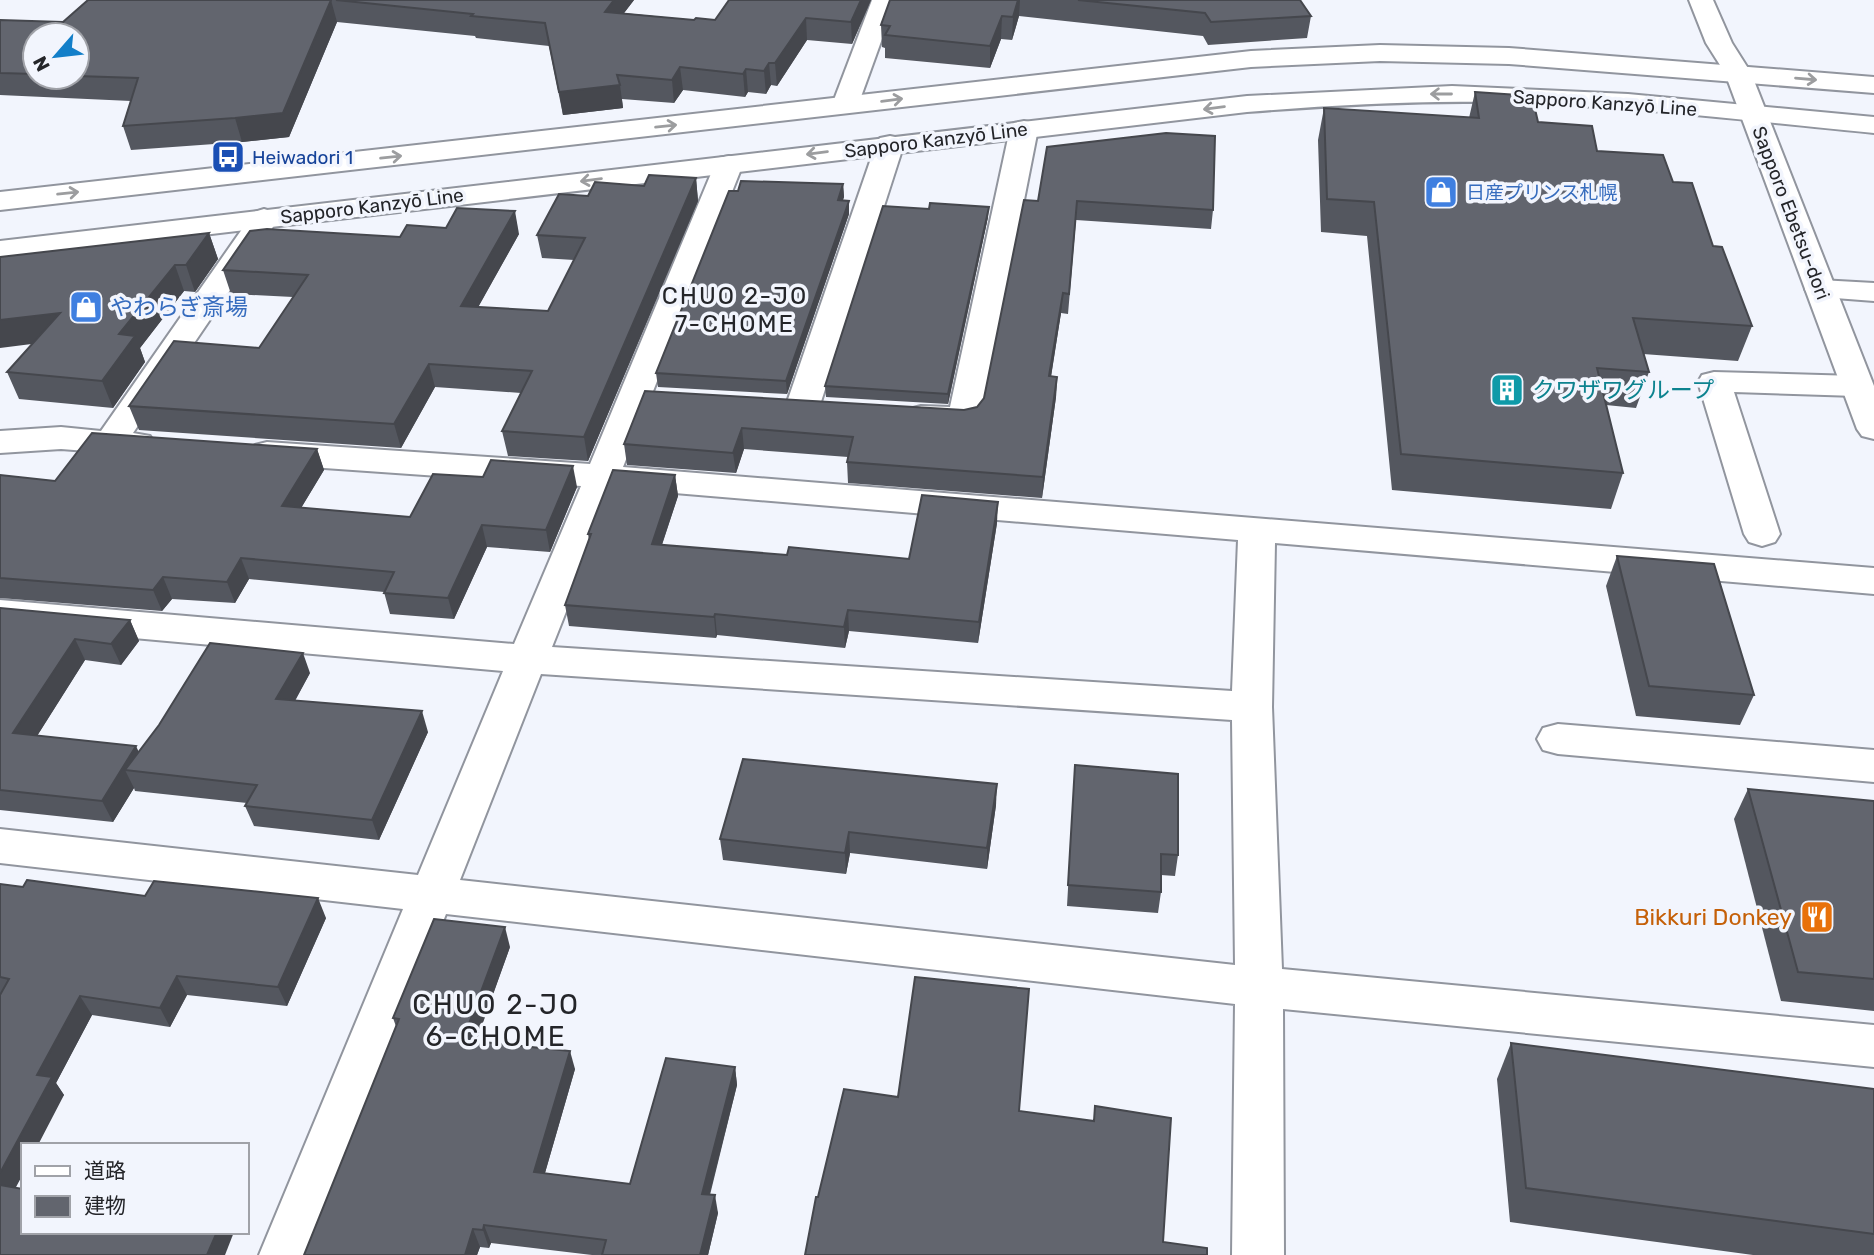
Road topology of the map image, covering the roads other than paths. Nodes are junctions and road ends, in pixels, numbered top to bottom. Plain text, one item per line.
1 (884, 0) edge
2 (1701, 0) edge
3 (1738, 73) junction
4 (1874, 85) edge
5 (845, 106) junction
6 (1753, 115) junction
7 (1874, 125) edge
8 (1024, 129) junction
9 (890, 144) junction
10 (729, 164) junction
11 (0, 201) edge
12 (264, 218) junction
13 (0, 250) edge
14 (1820, 289) junction
15 (1874, 292) edge
16 (1856, 386) junction
17 (802, 408) edge
18 (896, 414) edge
19 (1874, 429) edge
20 (0, 442) edge
21 (110, 442) junction
22 (165, 446) edge
23 (233, 451) edge
24 (603, 476) junction
25 (1258, 530) junction
26 (1762, 534) dead end
27 (1874, 581) edge
28 (0, 613) edge
29 (528, 659) junction
30 (1252, 706) junction
31 (1558, 739) dead end
32 (1874, 766) edge
33 (0, 846) edge
34 (432, 894) junction
35 (1259, 987) junction
36 (1874, 1046) edge
37 (285, 1255) edge
38 (1258, 1255) edge

1 - 5 main road
2 - 3 main road, Sapporo Ebetsu-dori
3 -> 4 main road, Sapporo Kanzyō Line
5 -> 3 main road, Sapporo Kanzyō Line
3 - 6 main road, Sapporo Ebetsu-dori
11 -> 5 main road, Sapporo Kanzyō Line
6 - 7 main road, Sapporo Kanzyō Line
6 -> 8 main road, Sapporo Kanzyō Line
6 - 14 main road, Sapporo Ebetsu-dori
8 - 9 main road, Sapporo Kanzyō Line
8 - 18 main road
9 -> 10 main road, Sapporo Kanzyō Line
9 - 17 main road
10 -> 12 main road, Sapporo Kanzyō Line
10 - 24 main road
12 - 13 main road, Sapporo Kanzyō Line
12 - 21 main road
14 - 15 main road
14 - 16 main road, Sapporo Ebetsu-dori
16 - 19 main road, Sapporo Ebetsu-dori
16 - 26 main road
20 - 21 main road
21 - 22 main road
23 - 24 main road
24 - 25 main road
24 - 29 main road
25 - 27 main road
25 - 30 main road
28 - 29 main road
29 - 30 main road
29 - 34 main road
30 - 35 main road
31 - 32 main road
33 - 34 main road
34 - 35 main road
34 - 37 main road
35 - 36 main road
35 - 38 main road

